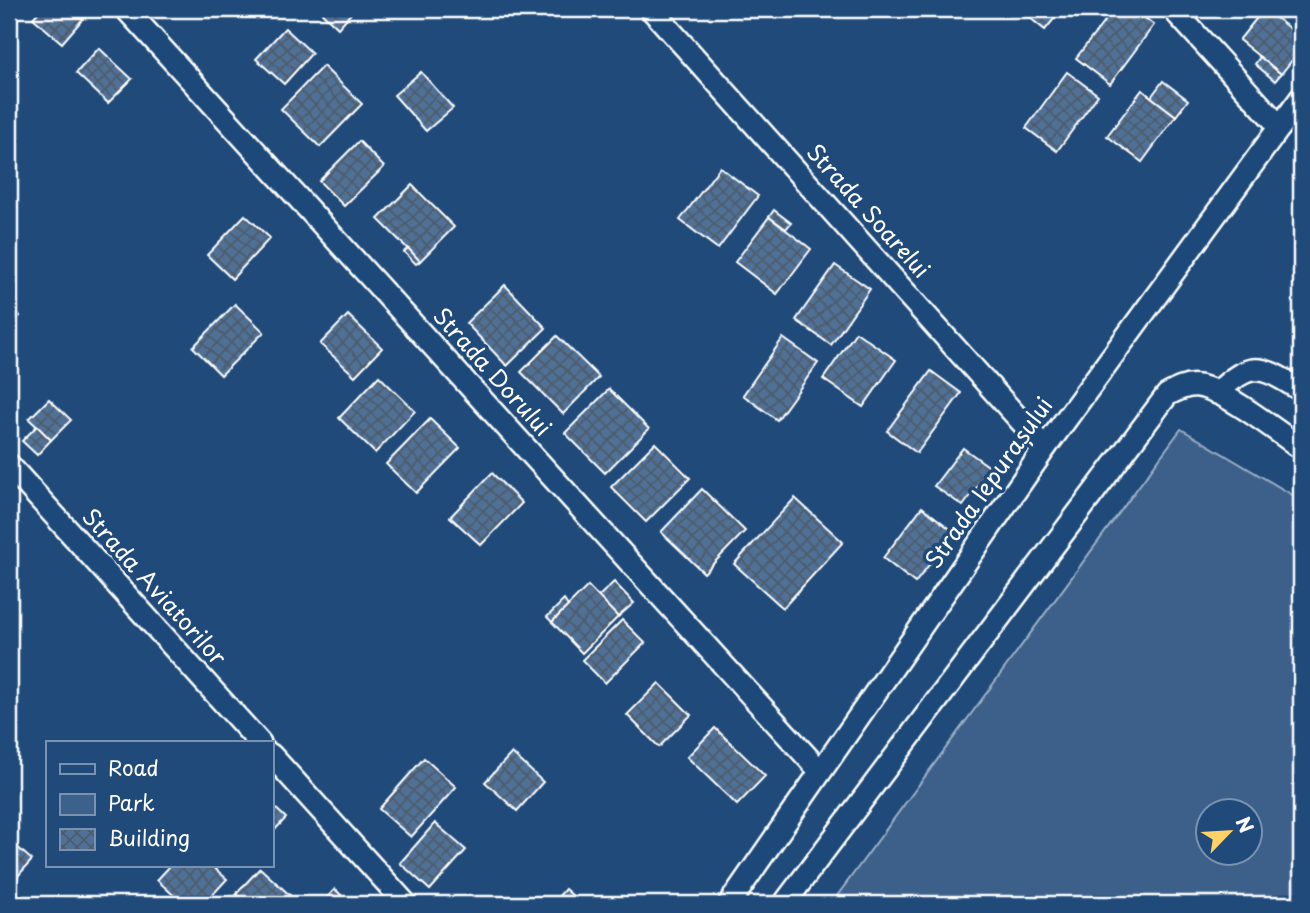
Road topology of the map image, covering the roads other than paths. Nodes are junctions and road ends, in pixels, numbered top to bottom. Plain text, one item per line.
1 (126, 9) edge
2 (651, 9) edge
3 (1173, 9) edge
4 (1301, 99) edge
5 (1280, 127) junction
6 (1207, 389) junction
7 (1301, 390) edge
8 (1045, 448) junction
9 (1301, 448) edge
10 (9, 466) edge
11 (258, 741) edge
12 (273, 757) edge
13 (820, 771) junction
14 (406, 904) edge
15 (729, 904) edge
16 (784, 904) edge

1 - 13 street, Strada Dorului
2 - 8 street, Strada Soarelui
3 - 5 street
4 - 5 street, Strada Iepurașului
5 - 8 street, Strada Iepurașului
6 - 7 street
6 - 9 street
6 - 16 street
8 - 13 street, Strada Iepurașului
10 - 11 street, Strada Aviatorilor
12 - 14 street
13 - 15 street, Strada Iepurașului

